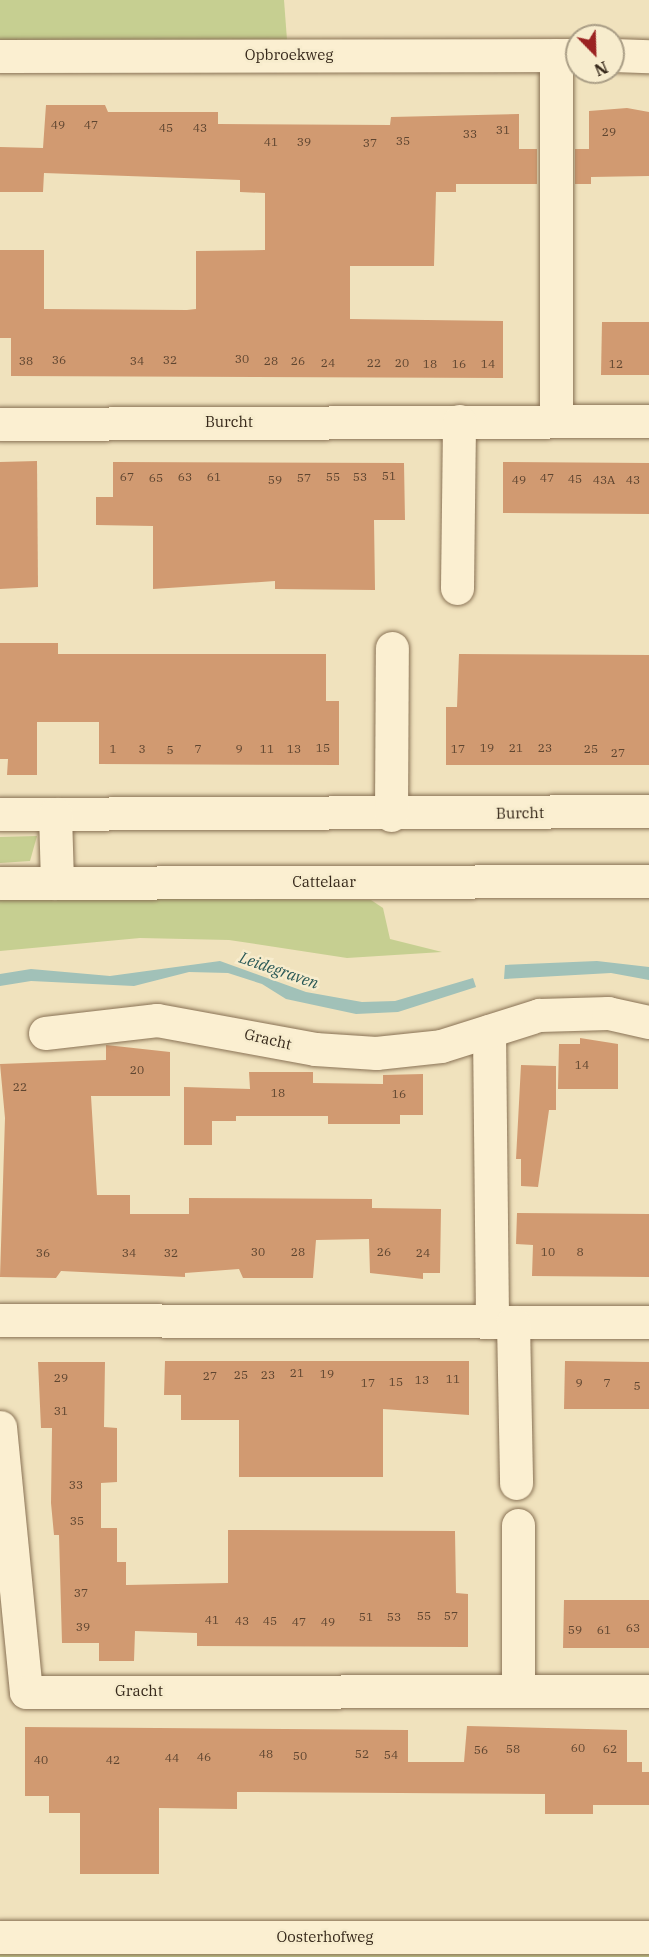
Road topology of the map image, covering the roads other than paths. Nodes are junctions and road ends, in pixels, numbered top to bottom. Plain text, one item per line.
1 (565, 55) edge
2 (0, 56) edge
3 (625, 56) edge
4 (649, 56) edge
5 (565, 84) edge
6 (556, 420) junction
7 (459, 421) junction
8 (649, 421) edge
9 (0, 424) edge
10 (457, 588) dead end
11 (392, 648) dead end
12 (649, 811) edge
13 (0, 814) edge
14 (54, 814) junction
15 (391, 815) junction
16 (649, 881) edge
17 (0, 883) edge
18 (57, 883) junction
19 (649, 1022) edge
20 (489, 1031) junction
21 (45, 1033) dead end
22 (0, 1320) edge
23 (502, 1322) junction
24 (649, 1322) edge
25 (0, 1427) edge
26 (516, 1483) dead end
27 (518, 1525) dead end
28 (518, 1689) junction
29 (649, 1691) edge
30 (0, 1937) edge
31 (649, 1937) edge

1 - 2 street, Opbroekweg
3 - 4 street
5 - 6 street
6 - 7 street, Burcht
6 - 8 street, Burcht
7 - 9 street, Burcht
7 - 10 street
11 - 15 street
12 - 15 street, Burcht
13 - 14 street, Burcht
14 - 15 street, Burcht
14 - 18 street
16 - 18 street, Cattelaar
17 - 18 street, Cattelaar
19 - 20 street, Gracht
20 - 21 street, Gracht
20 - 23 street
22 - 23 street
23 - 24 street
23 - 26 street
25 - 28 street, Gracht
27 - 28 street
28 - 29 street, Gracht
30 - 31 street, Oosterhofweg

